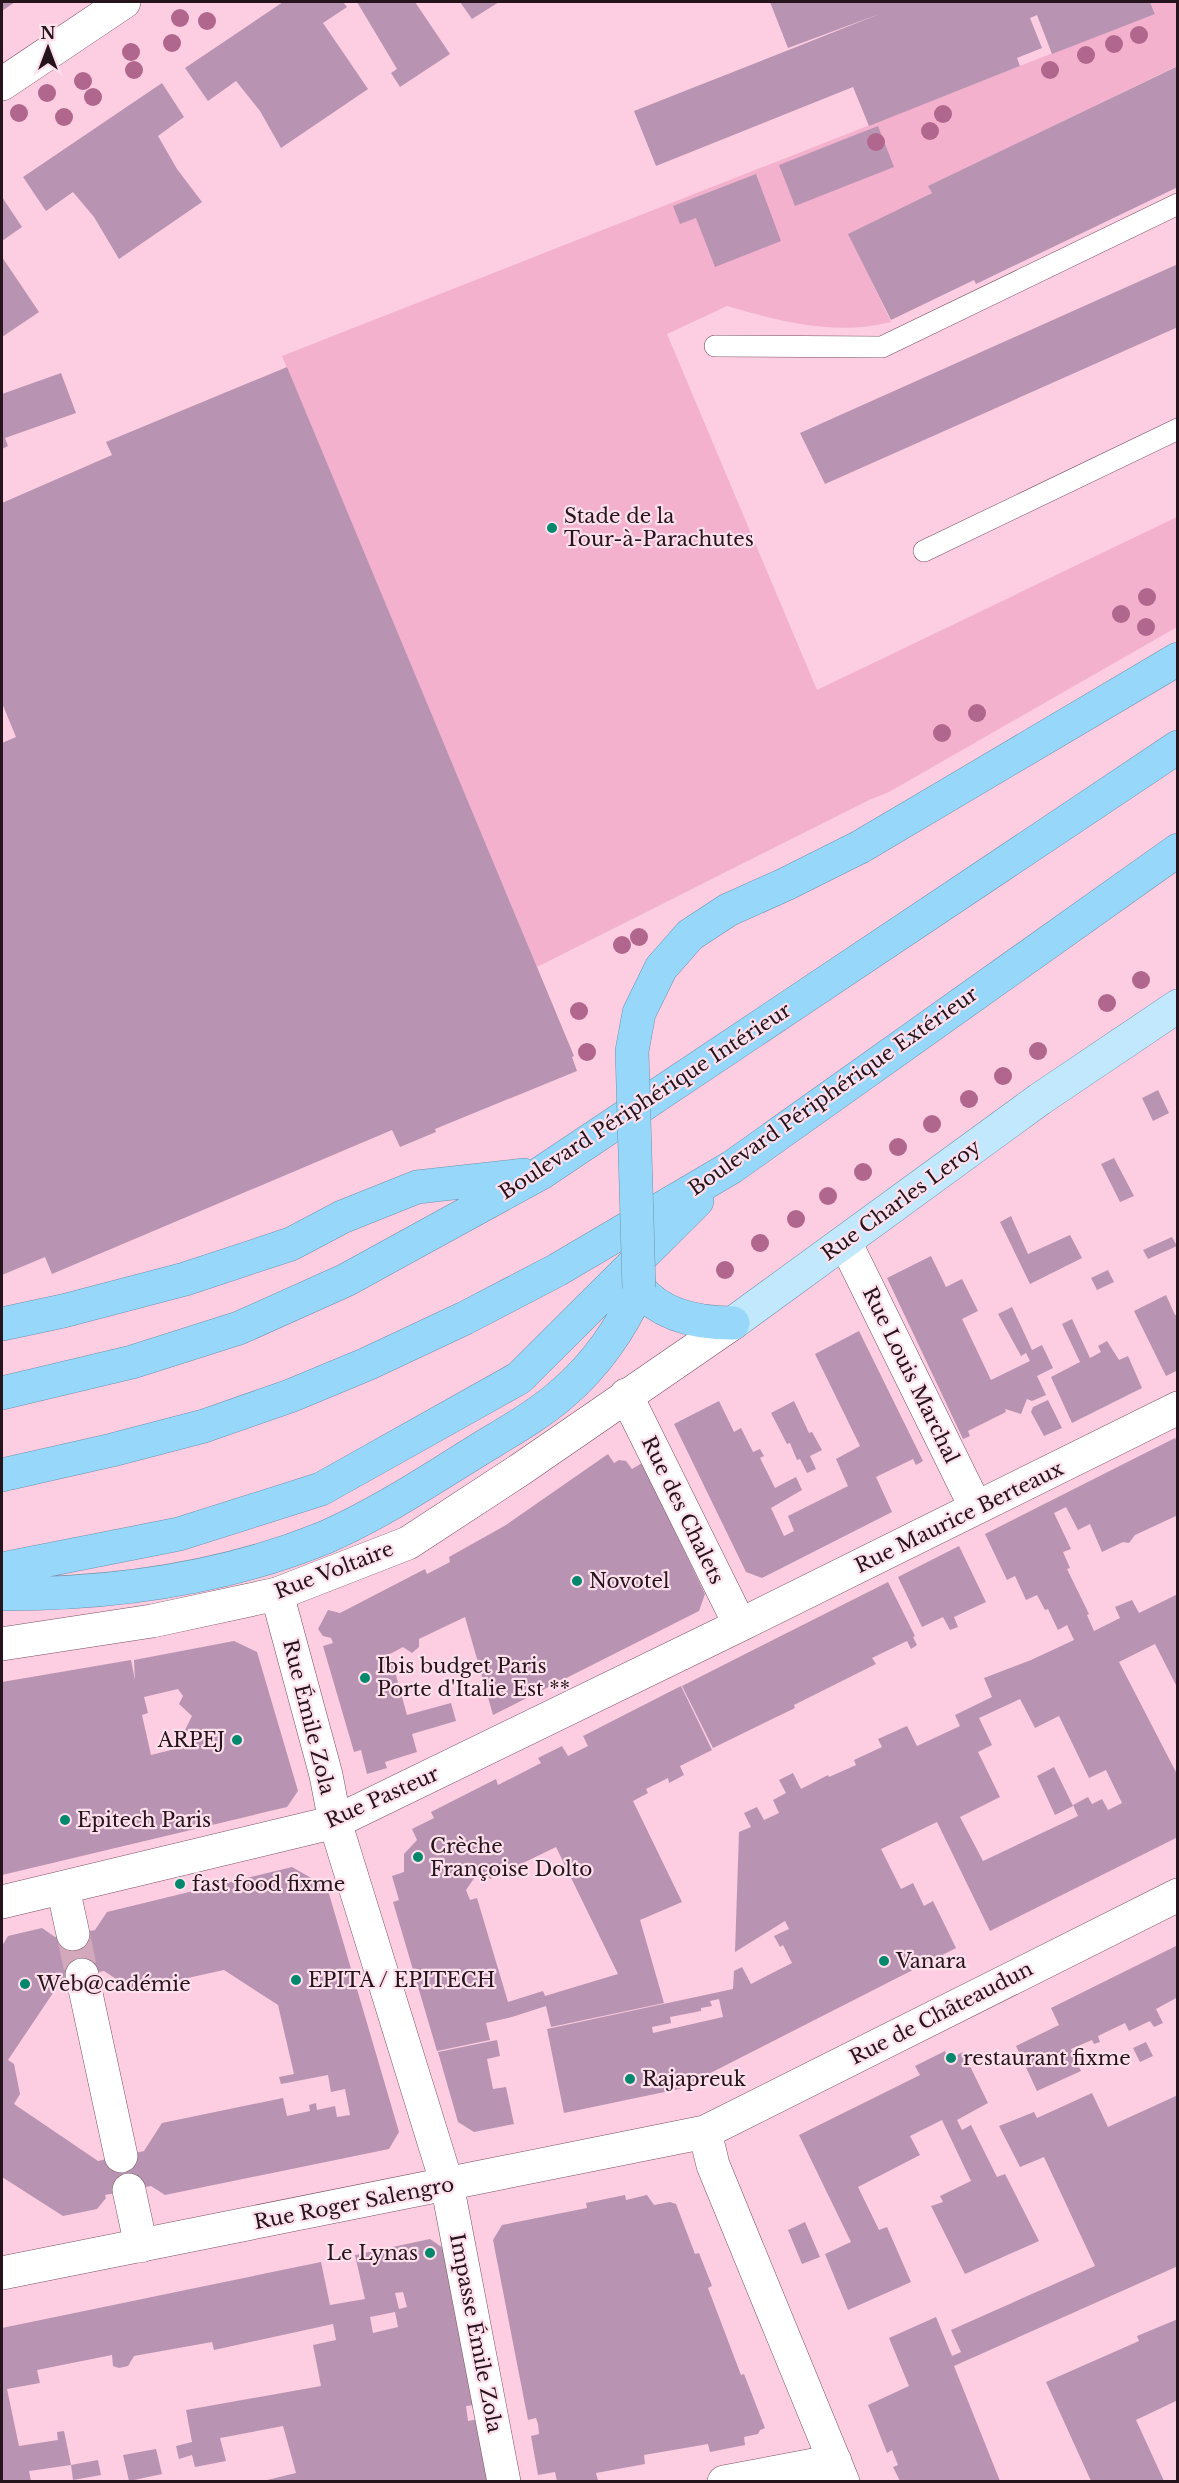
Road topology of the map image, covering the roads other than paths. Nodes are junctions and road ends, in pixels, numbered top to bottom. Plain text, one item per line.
1 (124, 2) edge
2 (2, 84) edge
3 (1178, 204) edge
4 (715, 346) dead end
5 (1178, 429) edge
6 (924, 551) dead end
7 (1178, 659) edge
8 (1178, 747) edge
9 (1178, 850) edge
10 (1178, 1006) edge
11 (732, 1167) junction
12 (541, 1173) junction
13 (845, 1242) junction
14 (639, 1288) junction
15 (732, 1323) junction
16 (2, 1324) edge
17 (2, 1393) edge
18 (626, 1395) junction
19 (1178, 1408) edge
20 (2, 1475) edge
21 (976, 1508) junction
22 (2, 1569) edge
23 (2, 1594) edge
24 (277, 1594) junction
25 (740, 1625) junction
26 (2, 1644) edge
27 (334, 1822) junction
28 (63, 1888) junction
29 (1178, 1895) edge
30 (2, 1902) edge
31 (73, 1934) tunnel mouth
32 (82, 1975) tunnel mouth
33 (705, 2132) junction
34 (121, 2156) dead end
35 (447, 2184) junction
36 (129, 2190) dead end
37 (141, 2246) junction
38 (2, 2273) edge
39 (839, 2471) edge
40 (504, 2481) edge
41 (724, 2481) edge

1 - 2 street
3 - 4 lane
5 - 6 lane
7 - 14 highway, bridge
8 - 12 highway, Boulevard Périphérique Intérieur
9 - 11 highway, Boulevard Périphérique Extérieur
10 - 13 main road, Rue Charles Leroy
11 - 20 highway, Boulevard Périphérique Extérieur
11 - 22 highway
12 - 16 highway
12 - 17 highway, Boulevard Périphérique Intérieur
13 - 15 main road, Rue Charles Leroy
13 - 21 street, Rue Louis Marchal
14 - 15 highway
14 - 23 highway
15 - 18 street, Rue Charles Leroy
18 - 24 street, Rue Voltaire
18 - 25 street, Rue des Chalets
19 - 21 street, Rue Maurice Berteaux
21 - 25 street, Rue Maurice Berteaux
24 - 26 street, Rue Voltaire
24 - 27 street, Rue Émile Zola
25 - 27 street, Rue Pasteur
27 - 28 street, Rue Pasteur
27 - 35 street, Rue Émile Zola
28 - 30 street, Rue Pasteur
28 - 31 street
29 - 33 street, Rue de Châteaudun
32 - 34 street
33 - 35 street, Rue Roger Salengro
33 - 39 street
35 - 37 street, Rue Roger Salengro
35 - 40 street, Impasse Émile Zola
36 - 37 street
37 - 38 street, Rue Roger Salengro
39 - 41 street

